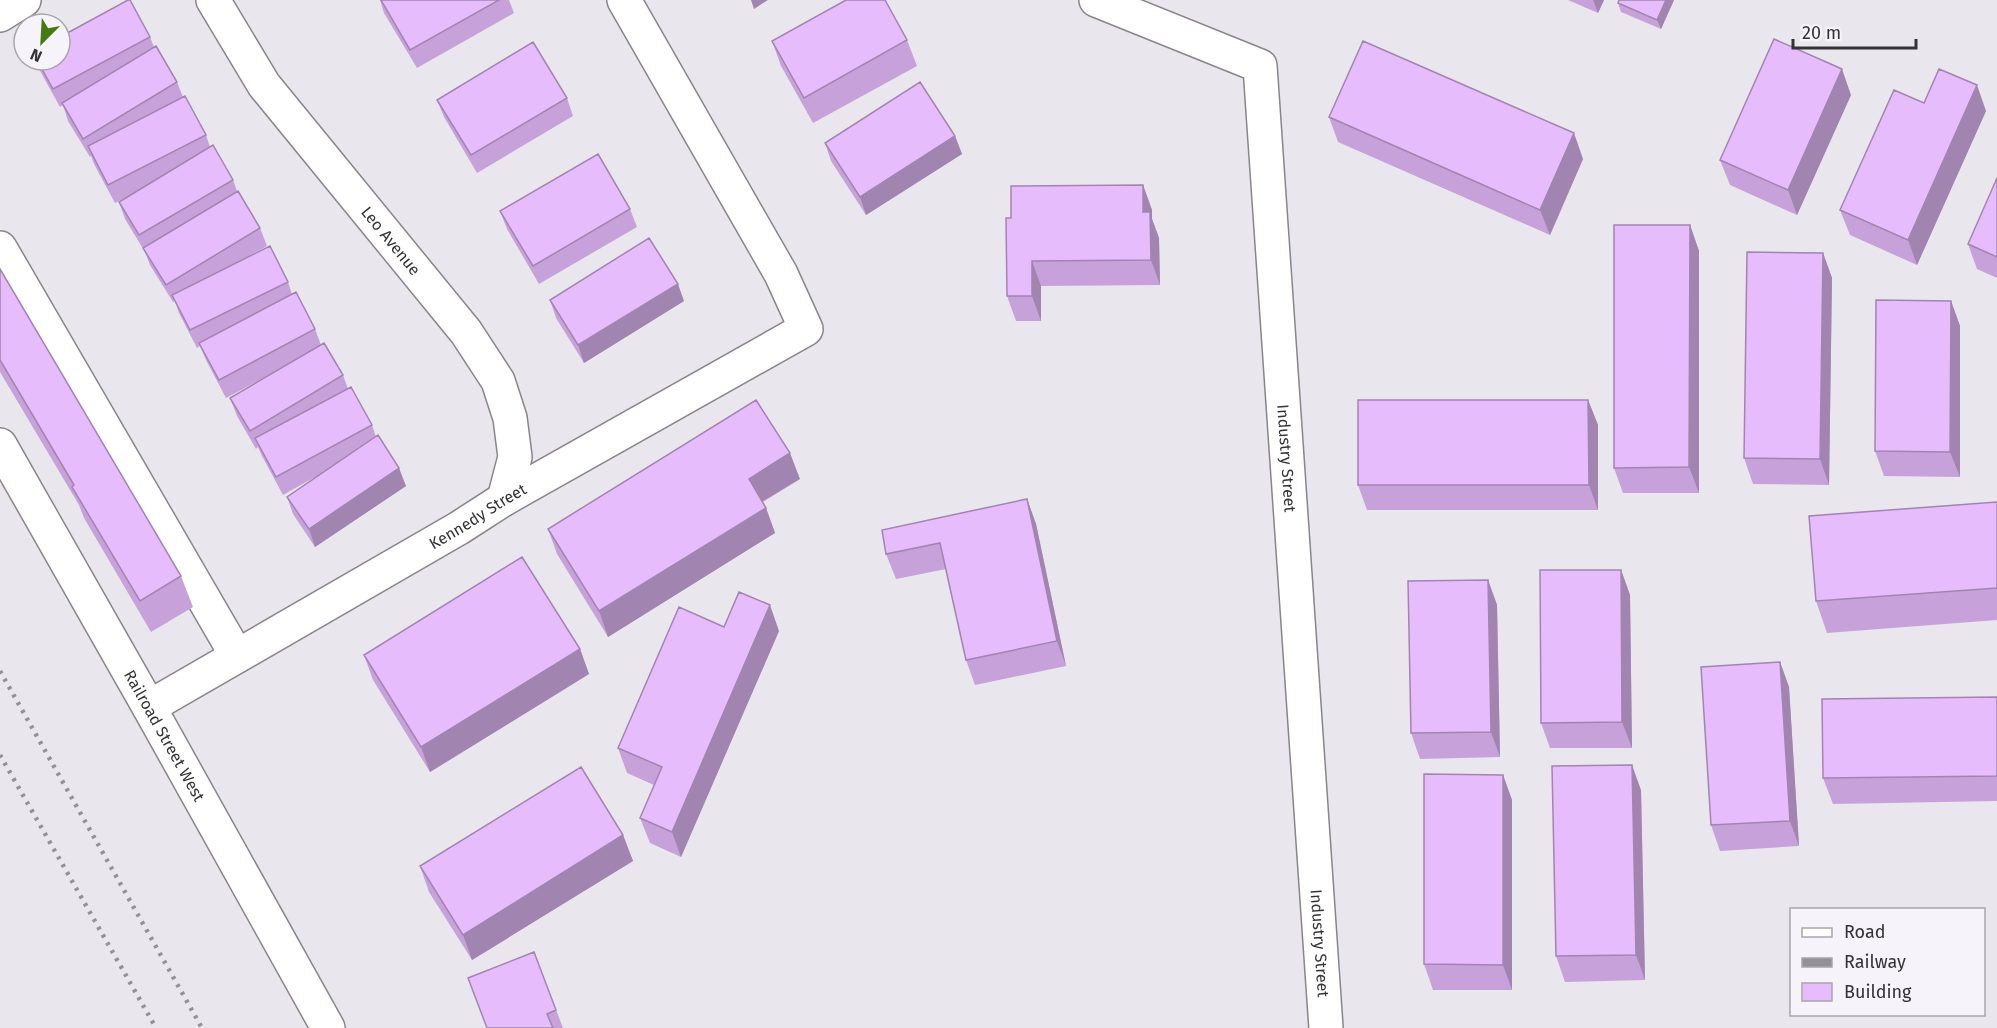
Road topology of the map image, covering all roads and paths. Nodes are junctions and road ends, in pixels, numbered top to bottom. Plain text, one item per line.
1 (24, 0) edge
2 (213, 0) edge
3 (624, 0) edge
4 (1096, 0) edge
5 (0, 15) edge
6 (0, 249) edge
7 (0, 445) edge
8 (504, 499) junction
9 (237, 656) junction
10 (149, 707) junction
11 (328, 1028) edge
12 (1326, 1028) edge

1 - 5 street
2 - 8 street, Leo Avenue
3 - 8 street, Kennedy Street
4 - 12 street, Industry Street
6 - 9 street
7 - 10 street, Railroad Street West
8 - 9 street, Kennedy Street
9 - 10 street, Kennedy Street
10 - 11 street, Railroad Street West

